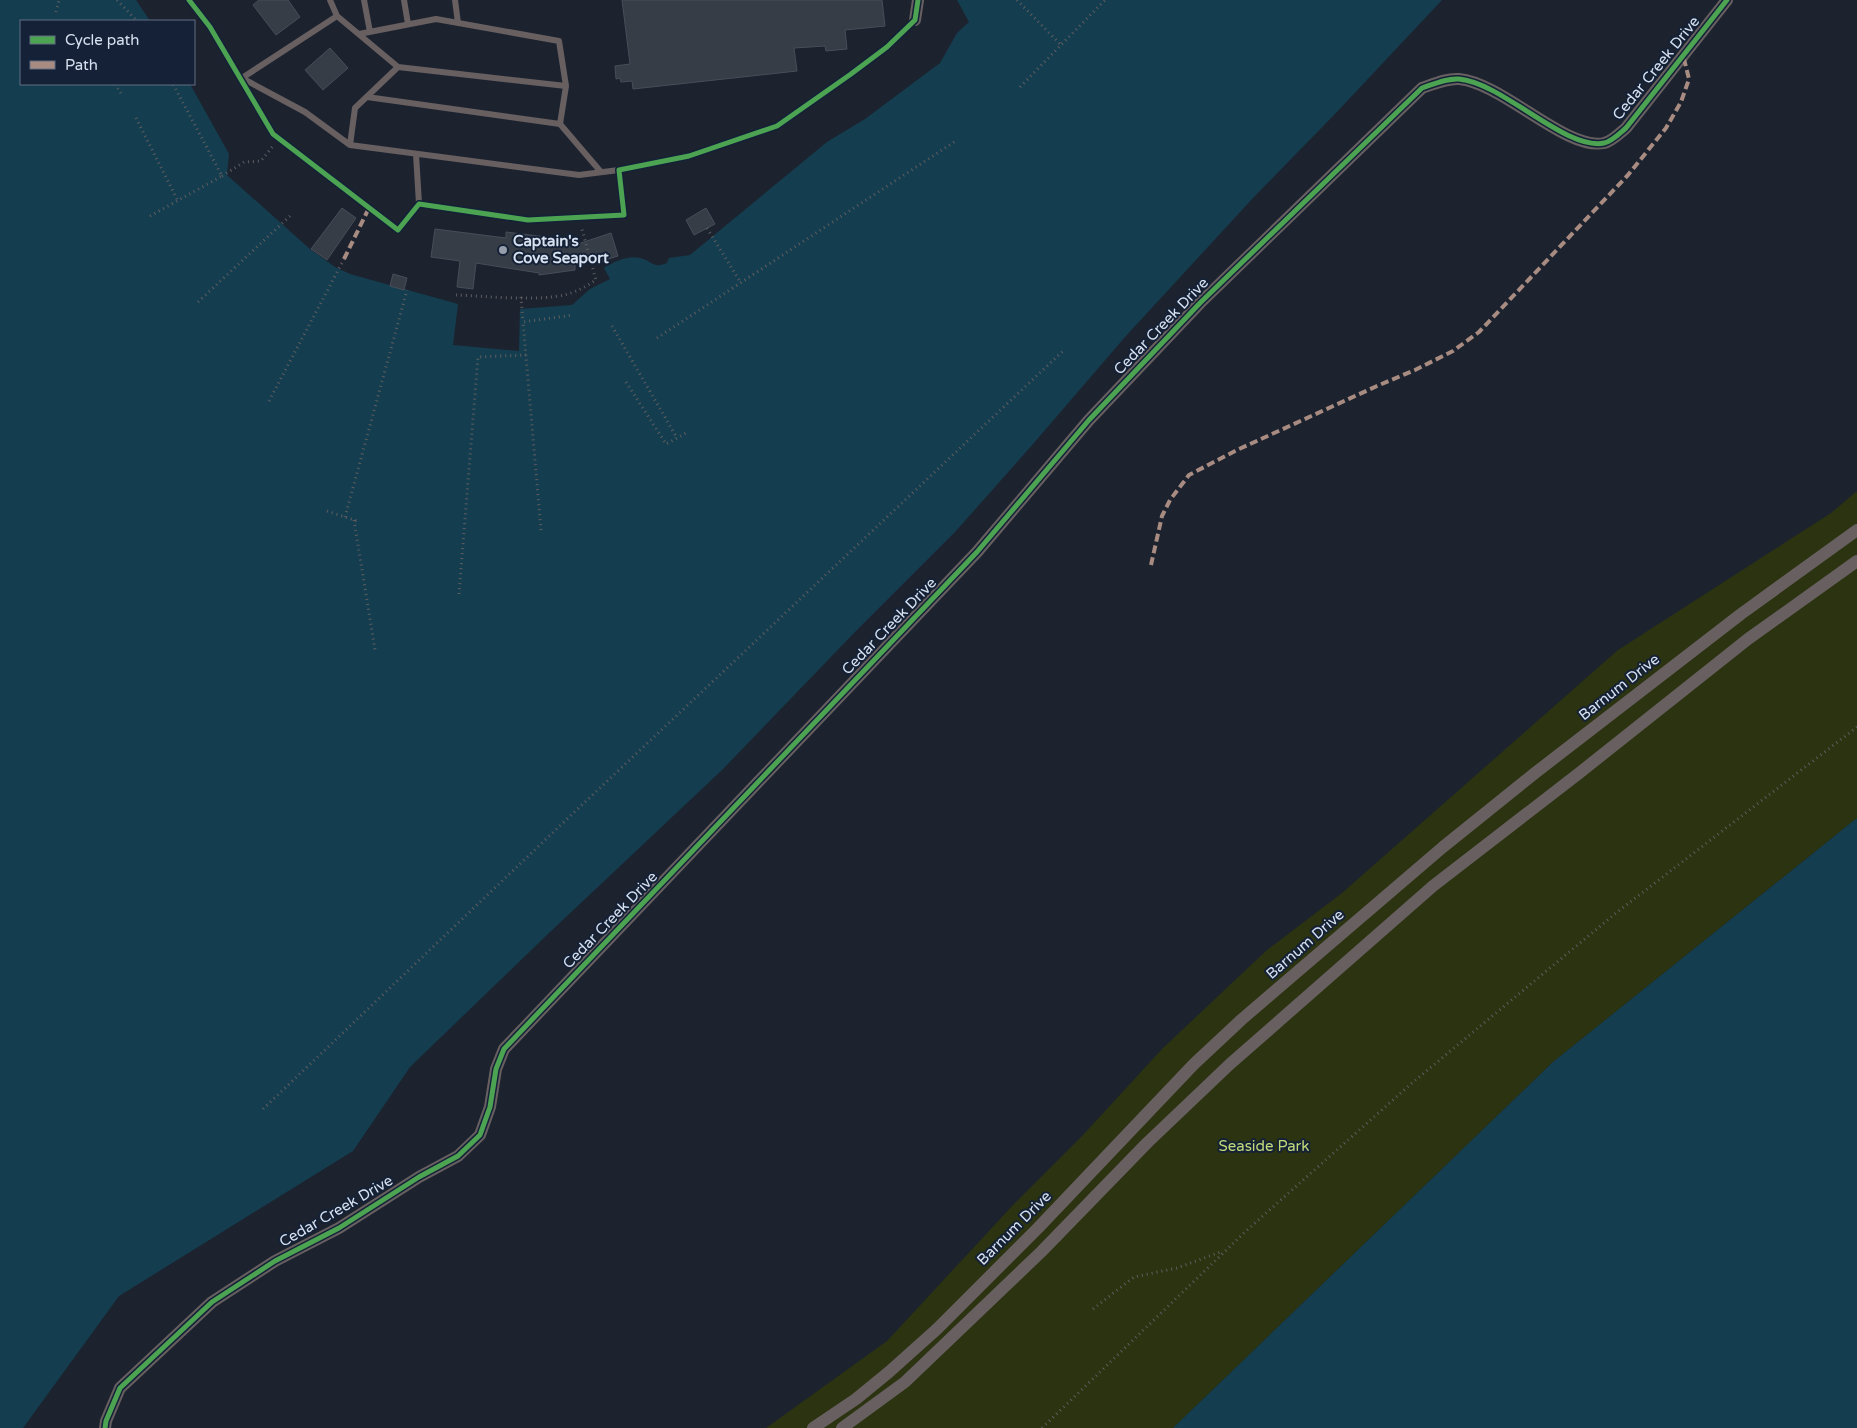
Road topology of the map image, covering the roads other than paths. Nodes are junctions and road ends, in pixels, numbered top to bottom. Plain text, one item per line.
1 (189, 0) edge
2 (330, 0) edge
3 (364, 0) edge
4 (404, 0) edge
5 (455, 0) edge
6 (918, 0) edge
7 (1727, 0) edge
8 (337, 16) junction
9 (914, 20) joint
10 (458, 23) junction
11 (408, 24) junction
12 (370, 32) junction
13 (359, 34) junction
14 (398, 67) junction
15 (240, 77) junction
16 (566, 86) junction
17 (367, 97) junction
18 (560, 124) junction
19 (350, 146) junction
20 (416, 154) junction
21 (619, 170) junction
22 (601, 172) junction
23 (419, 204) junction
24 (1857, 530) edge
25 (1857, 561) edge
26 (105, 1428) edge
27 (813, 1428) edge
28 (842, 1428) edge

1 - 15 lane
2 - 8 lane
3 - 12 lane
4 - 11 lane
5 - 10 lane
6 - 9 street
7 - 26 street, Cedar Creek Drive
8 - 13 lane
8 - 15 lane
9 - 21 lane
10 - 11 lane
10 - 16 lane
11 - 12 lane
12 - 13 lane
13 - 14 lane
14 - 16 lane
14 - 17 lane
15 - 19 lane
15 - 23 lane
16 - 18 lane
17 - 18 lane
17 - 19 lane
18 - 22 lane
19 - 20 lane
20 - 22 lane
20 - 23 lane
21 - 22 lane
21 - 23 lane
24 - 27 street, Barnum Drive
25 - 28 street

